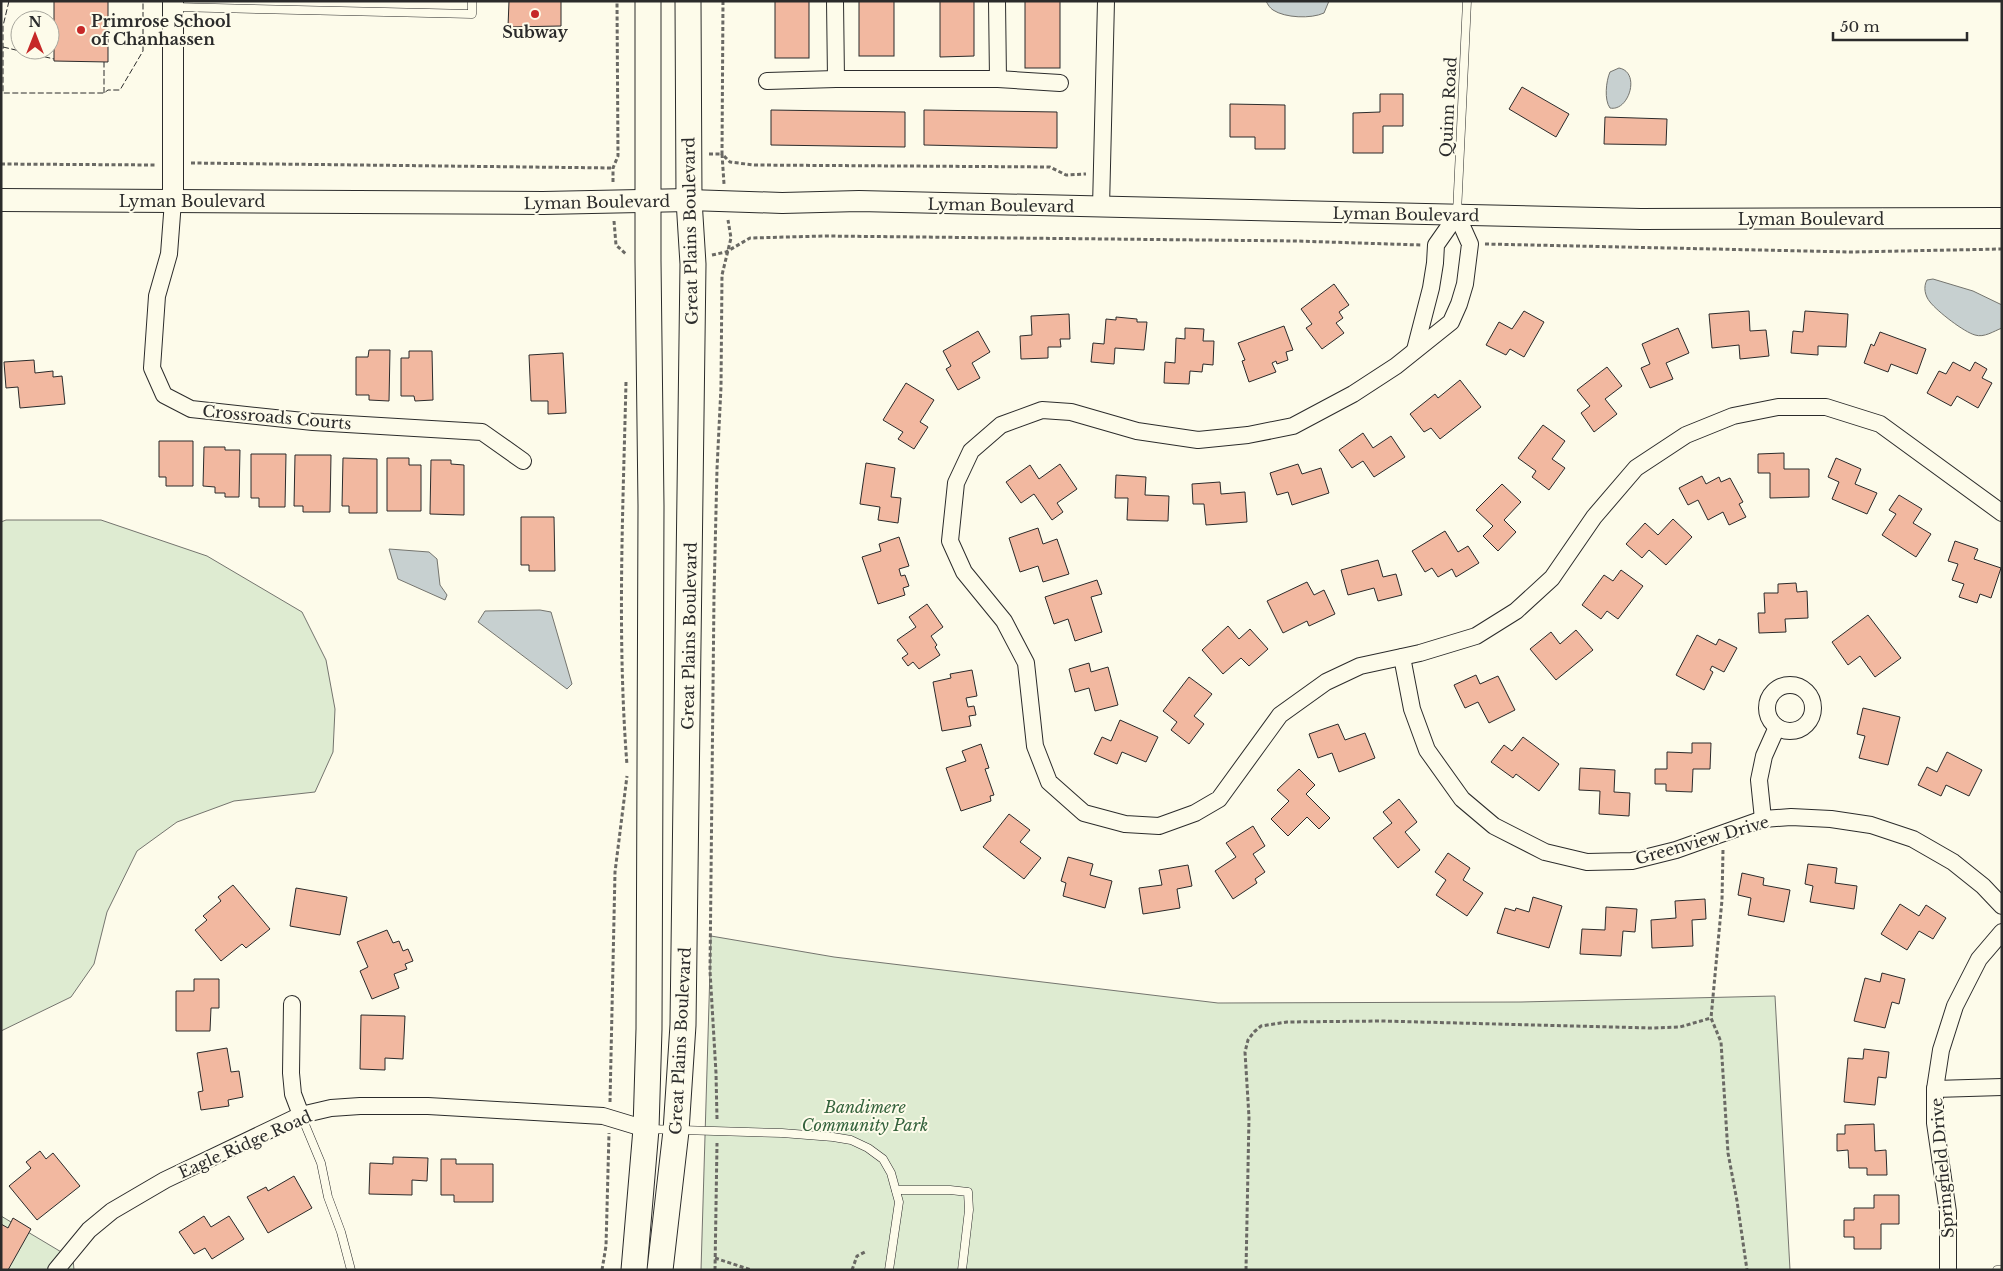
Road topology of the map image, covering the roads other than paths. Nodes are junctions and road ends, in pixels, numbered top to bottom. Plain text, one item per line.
1 (308, 1) edge
2 (472, 1) edge
3 (648, 1) edge
4 (688, 1) edge
5 (835, 1) edge
6 (998, 1) edge
7 (1106, 1) edge
8 (1467, 1) edge
9 (173, 4) edge
10 (307, 10) junction
11 (836, 79) junction
12 (998, 79) junction
13 (767, 81) dead end
14 (1060, 83) dead end
15 (1, 200) edge
16 (688, 200) junction
17 (173, 201) junction
18 (648, 202) junction
19 (1101, 207) junction
20 (1456, 215) junction
21 (2002, 218) edge
22 (1415, 350) junction
23 (523, 461) dead end
24 (2002, 513) edge
25 (1402, 657) junction
26 (1777, 727) dead end
27 (1763, 819) junction
28 (2002, 906) edge
29 (2002, 932) edge
30 (292, 1004) dead end
31 (2002, 1087) edge
32 (1935, 1089) junction
33 (301, 1115) junction
34 (646, 1129) junction
35 (676, 1131) junction
36 (896, 1190) junction
37 (56, 1270) edge
38 (351, 1270) edge
39 (634, 1270) edge
40 (660, 1270) edge
41 (888, 1270) edge
42 (962, 1270) edge
43 (1948, 1270) edge
44 (1997, 1270) edge
45 (2002, 1270) edge

1 - 10 lane
2 - 10 lane
3 - 18 main road, Great Plains Boulevard
4 - 16 main road, Great Plains Boulevard
5 - 11 street
6 - 12 street
7 - 19 street
8 - 20 lane, Quinn Road
9 - 10 lane
9 - 17 street
11 - 12 street
11 - 13 street
12 - 14 street
15 - 17 main road, Lyman Boulevard
16 - 18 main road, Lyman Boulevard
16 - 19 street, Lyman Boulevard
16 - 35 main road, Great Plains Boulevard
17 - 18 main road, Lyman Boulevard
17 - 23 street, Crossroads Courts
18 - 34 main road, Great Plains Boulevard
19 - 20 street, Lyman Boulevard
20 - 21 street, Lyman Boulevard
20 - 22 street
20 - 22 street
22 - 25 street
24 - 25 street
25 - 27 street, Greenview Drive
26 - 27 street
27 - 28 street, Greenview Drive
29 - 32 street, Springfield Drive
30 - 33 street
31 - 32 street
32 - 43 street, Springfield Drive
33 - 34 street, Eagle Ridge Road
33 - 37 street, Eagle Ridge Road
33 - 38 lane
34 - 35 lane
34 - 39 main road, Great Plains Boulevard
35 - 36 lane
35 - 40 main road, Great Plains Boulevard
36 - 41 lane
36 - 42 lane
44 - 45 lane

